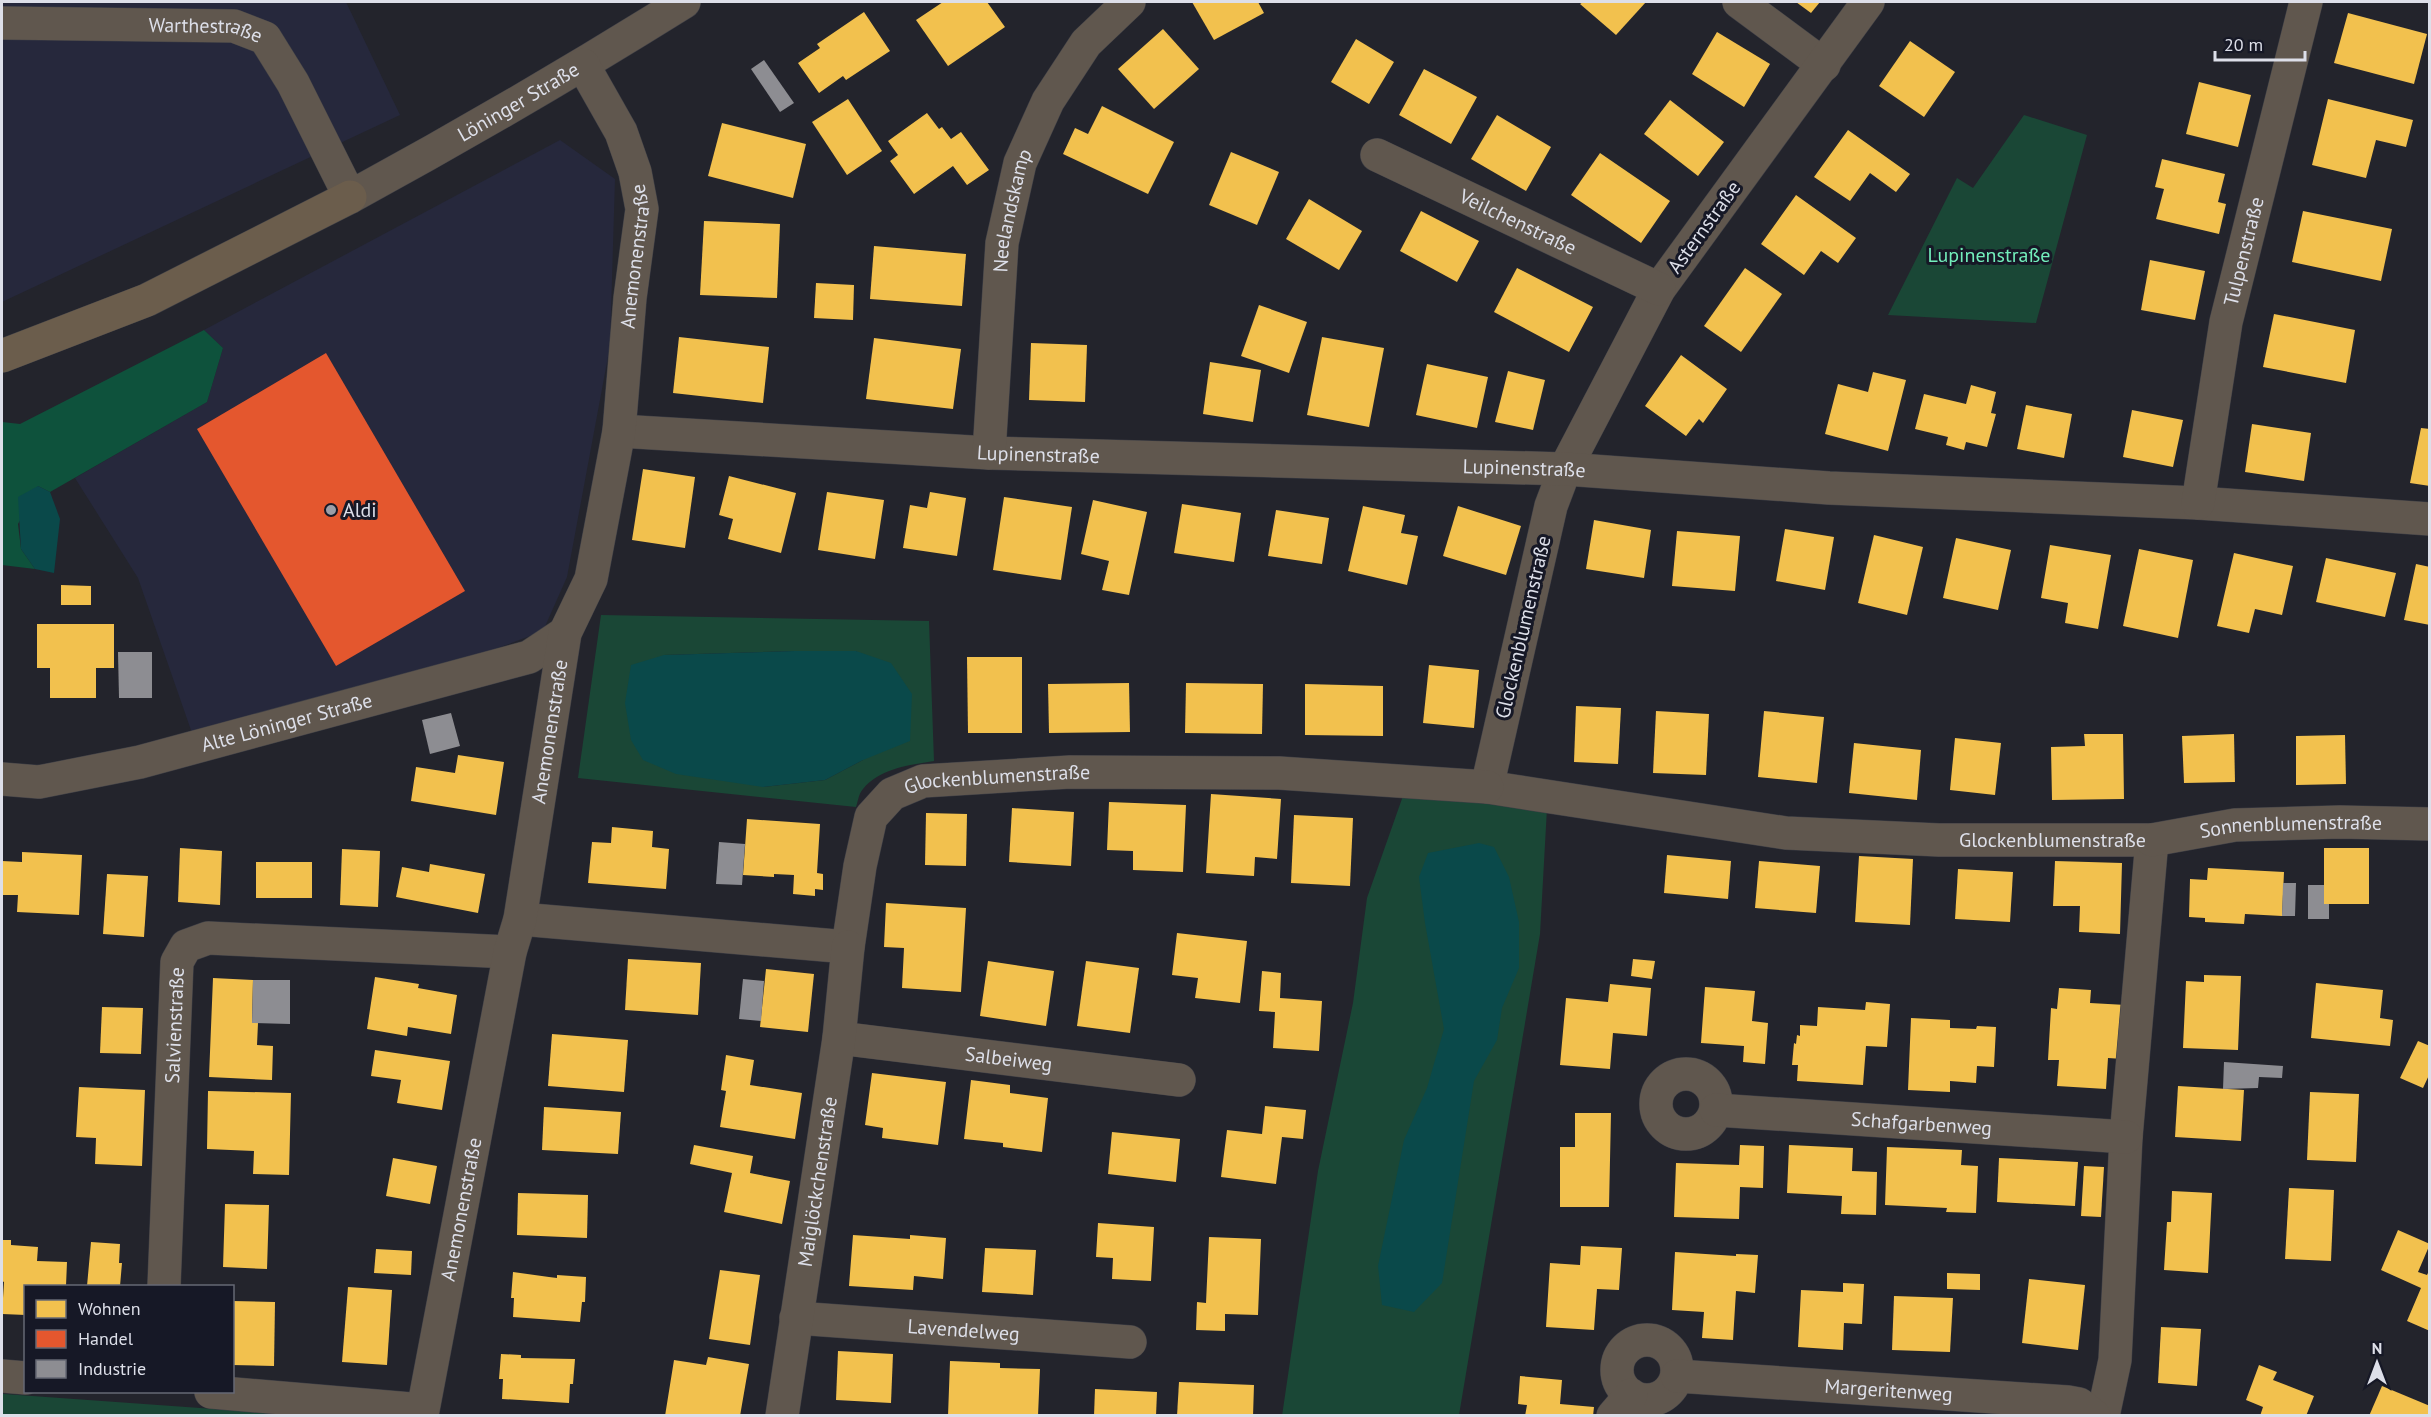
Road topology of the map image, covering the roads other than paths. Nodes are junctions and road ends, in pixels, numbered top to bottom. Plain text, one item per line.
1 (684, 2) edge
2 (1129, 2) edge
3 (1739, 2) edge
4 (1868, 2) edge
5 (2306, 2) edge
6 (109, 13) edge
7 (2, 23) edge
8 (583, 65) junction
9 (1824, 65) junction
10 (1377, 155) dead end
11 (350, 197) junction
12 (1659, 289) junction
13 (2, 356) edge
14 (619, 431) junction
15 (989, 453) junction
16 (1565, 469) junction
17 (2198, 503) junction
18 (2430, 519) edge
19 (565, 633) junction
20 (2, 779) edge
21 (1487, 787) junction
22 (2430, 824) edge
23 (2152, 840) junction
24 (520, 919) junction
25 (848, 947) junction
26 (510, 952) junction
27 (839, 1038) junction
28 (1179, 1080) dead end
29 (1716, 1110) dead end
30 (2126, 1137) junction
31 (165, 1285) edge
32 (796, 1318) junction
33 (1130, 1342) dead end
34 (2, 1376) edge
35 (1677, 1376) junction
36 (24, 1378) edge
37 (223, 1393) edge
38 (1622, 1405) edge
39 (783, 1416) edge
40 (2094, 1416) edge
41 (2103, 1416) edge

1 - 8 street, Löninger Straße
2 - 15 street, Neelandskamp
3 - 9 street
4 - 9 street, Asternstraße
5 - 17 street, Tulpenstraße
6 - 7 street, Warthestraße
6 - 11 street, Warthestraße
8 - 11 street, Löninger Straße
8 - 14 street, Anemonenstraße
9 - 12 street, Asternstraße
10 - 12 street, Veilchenstraße
11 - 13 highway
12 - 16 street, Asternstraße
14 - 15 street, Lupinenstraße
14 - 19 street, Anemonenstraße
15 - 16 street, Lupinenstraße
16 - 17 street, Lupinenstraße
16 - 21 street, Glockenblumenstraße
17 - 18 street, Lupinenstraße
19 - 20 street, Alte Löninger Straße
19 - 24 street, Anemonenstraße
21 - 23 street, Glockenblumenstraße
21 - 25 street, Glockenblumenstraße
22 - 23 street, Sonnenblumenstraße
23 - 30 street, Glockenblumenstraße
24 - 25 street
24 - 26 street, Anemonenstraße
25 - 27 street, Maiglöckchenstraße
26 - 31 street, Salvienstraße
26 - 37 street, Anemonenstraße
27 - 28 street, Salbeiweg
27 - 32 street, Maiglöckchenstraße
29 - 30 street, Schafgarbenweg
30 - 41 street, Glockenblumenstraße
32 - 33 street, Lavendelweg
32 - 39 street, Maiglöckchenstraße
34 - 36 street
35 - 38 street
35 - 38 street
35 - 40 street, Margeritenweg

